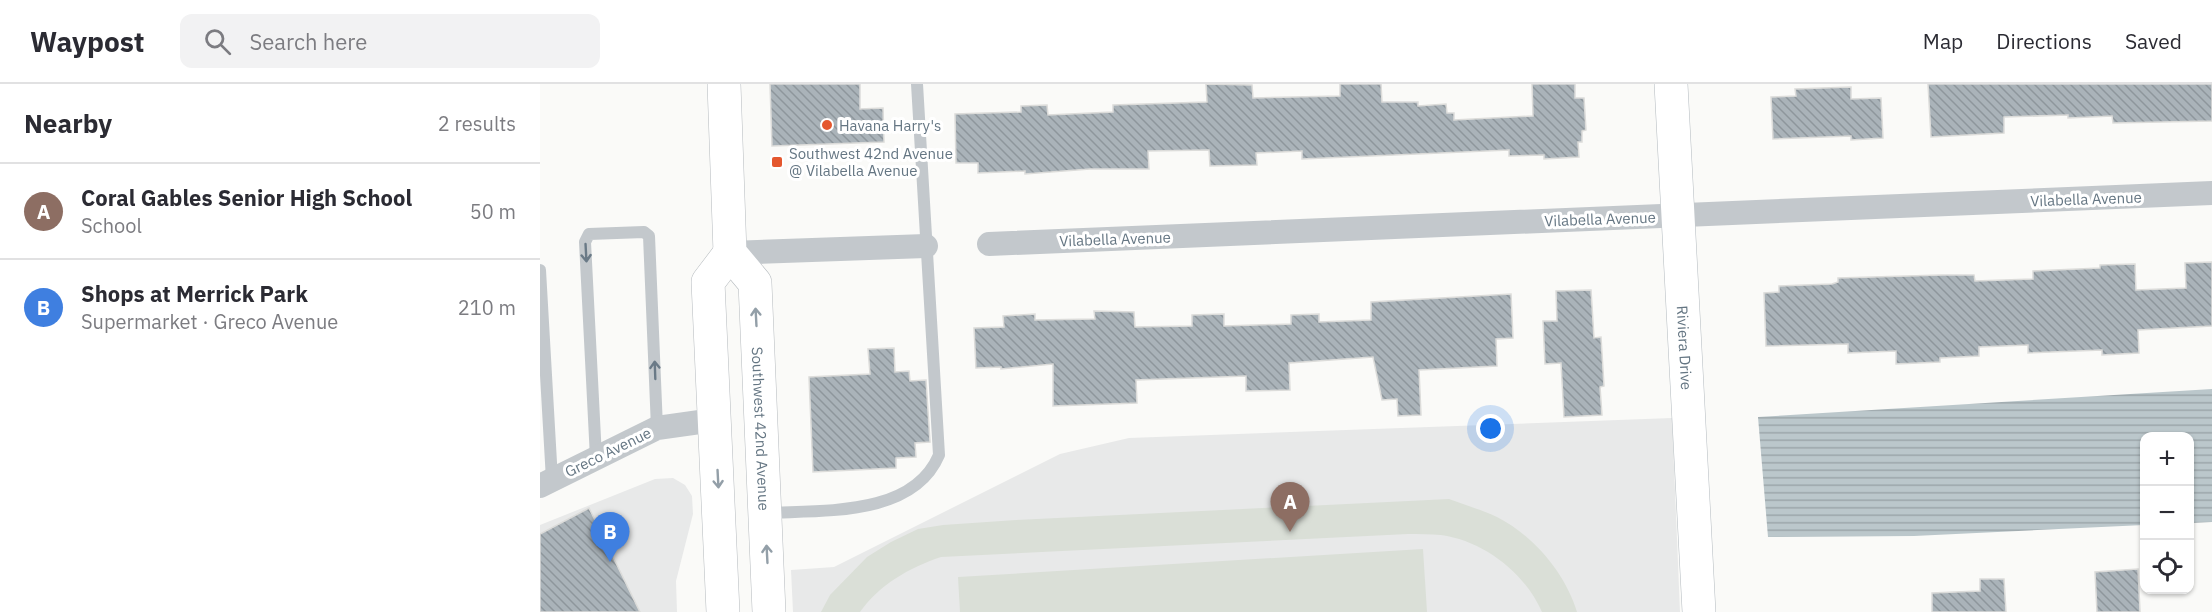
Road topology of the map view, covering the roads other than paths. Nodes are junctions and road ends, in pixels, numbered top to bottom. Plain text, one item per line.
1 (724, 84) edge
2 (917, 84) edge
3 (1671, 84) edge
4 (2212, 193) edge
5 (1678, 215) junction
6 (988, 244) dead end
7 (926, 246) junction
8 (730, 253) junction
9 (540, 270) edge
10 (714, 420) junction
11 (657, 428) junction
12 (596, 458) junction
13 (546, 483) edge
14 (765, 513) junction
15 (723, 612) edge
16 (770, 612) edge
17 (1699, 612) edge

1 - 8 main road
2 - 7 lane
3 - 5 main road, Riviera Drive
4 - 5 street, Vilabella Avenue
5 - 6 street, Vilabella Avenue
5 - 17 main road, Riviera Drive
7 - 8 street
7 - 14 lane
8 - 10 main road
14 -> 8 main road, Southwest 42nd Avenue
9 - 13 lane
10 - 11 street, Greco Avenue
10 -> 15 main road
11 - 12 street, Greco Avenue
11 -> 12 lane
12 - 13 street, Greco Avenue
16 -> 14 main road, Southwest 42nd Avenue

